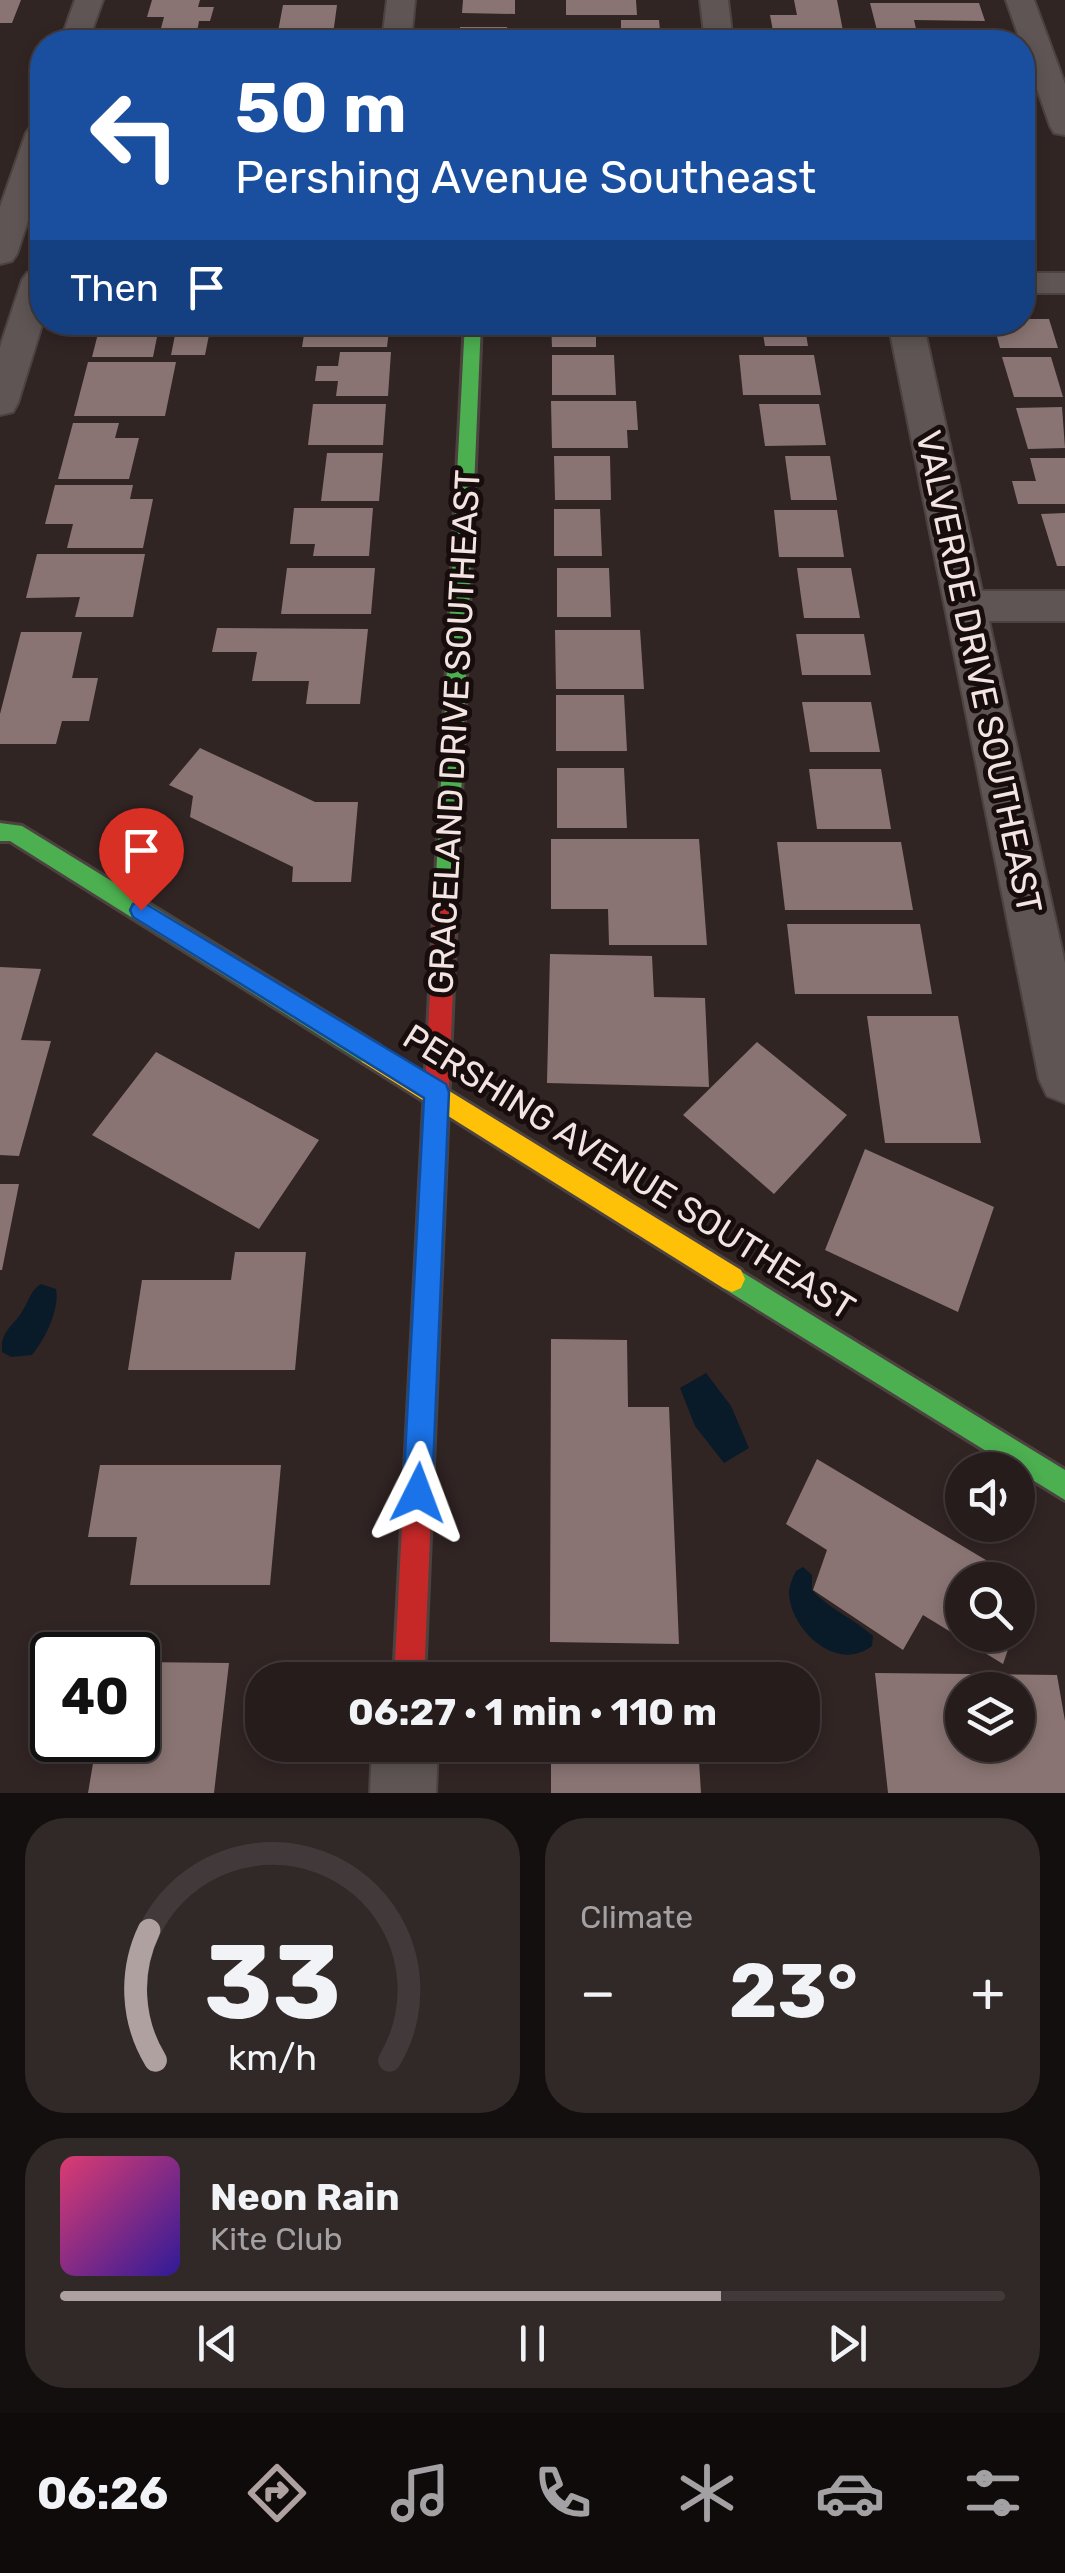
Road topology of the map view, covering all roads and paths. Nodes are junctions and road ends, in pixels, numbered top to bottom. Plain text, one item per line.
1 (89, 0) edge
2 (401, 0) edge
3 (714, 0) edge
4 (1020, 0) edge
5 (78, 30) edge
6 (398, 30) edge
7 (718, 30) edge
8 (1031, 30) edge
9 (1035, 42) edge
10 (1065, 126) edge
11 (30, 167) edge
12 (0, 254) edge
13 (0, 280) edge
14 (30, 280) edge
15 (1035, 283) edge
16 (1065, 283) edge
17 (30, 313) edge
18 (472, 335) edge
19 (908, 335) edge
20 (0, 402) edge
21 (965, 606) junction
22 (1065, 606) edge
23 (0, 832) edge
24 (1063, 1061) edge
25 (437, 1092) junction
26 (1065, 1486) edge
27 (409, 1662) edge
28 (405, 1762) edge
29 (403, 1793) edge

1 - 5 street
2 - 6 street
3 - 7 street
4 - 8 street
9 - 10 street
11 - 12 street
13 - 14 street
15 - 16 street
17 - 20 street
18 - 25 street, GRACELAND DRIVE SOUTHEAST
19 - 21 street, VALVERDE DRIVE SOUTHEAST
21 - 22 street
21 - 24 street, VALVERDE DRIVE SOUTHEAST
23 - 25 street, PERSHING AVENUE SOUTHEAST
25 - 26 street, PERSHING AVENUE SOUTHEAST
25 - 27 street, GRACELAND DRIVE SOUTHEAST
28 - 29 street

